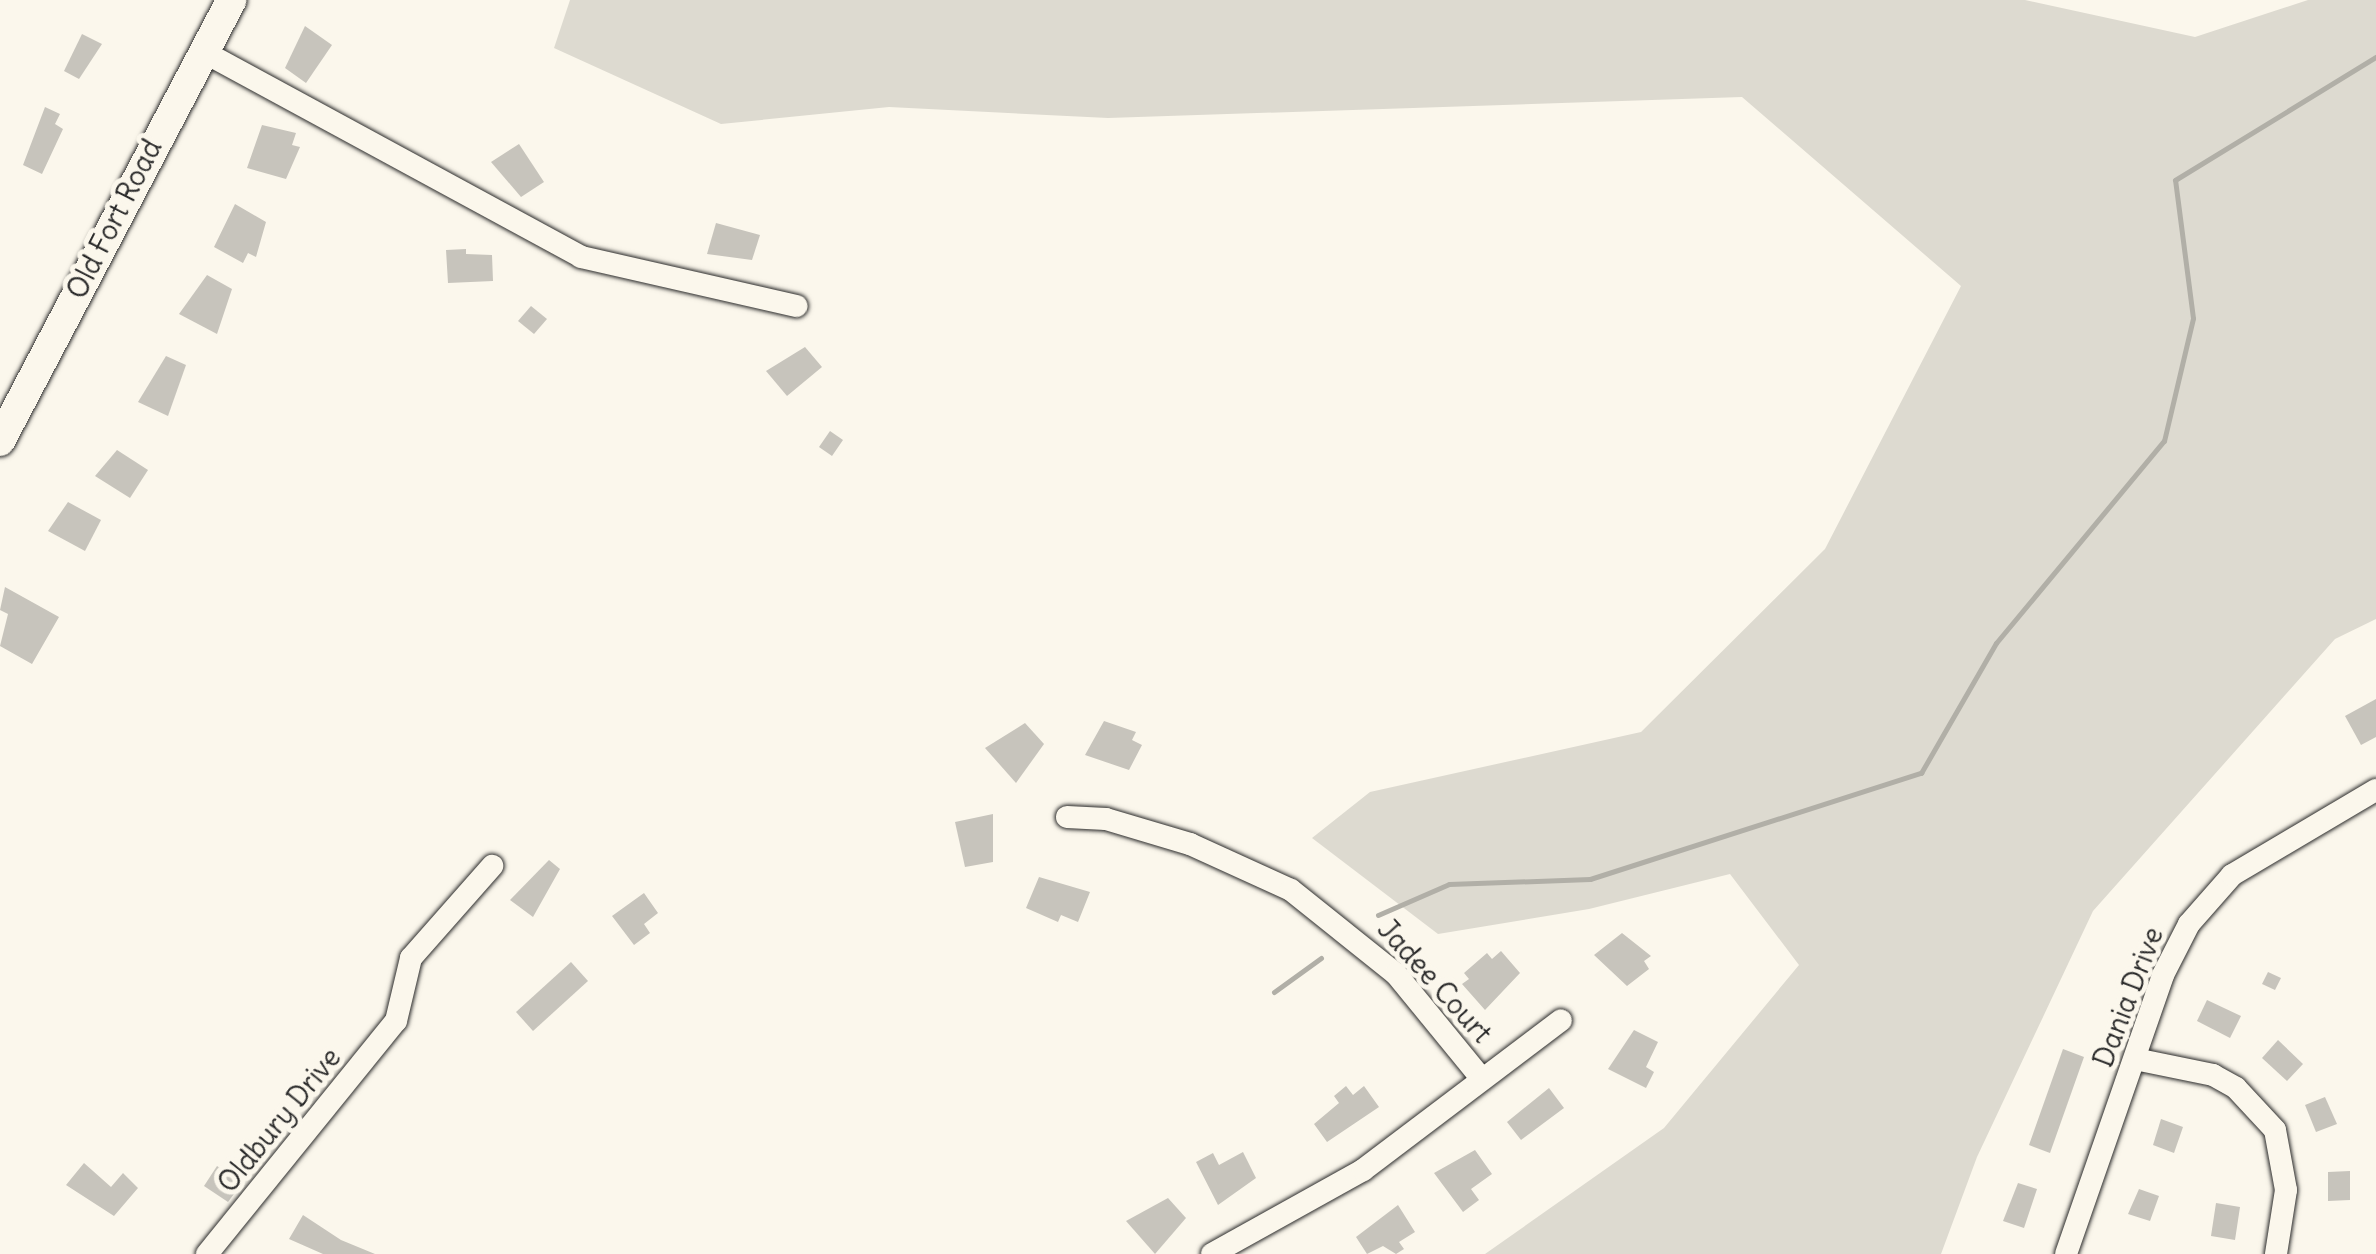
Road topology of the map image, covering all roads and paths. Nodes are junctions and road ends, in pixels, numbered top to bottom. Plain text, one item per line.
1 (232, 0) edge
2 (204, 52) junction
3 (797, 306) dead end
4 (0, 441) edge
5 (2376, 790) edge
6 (1068, 817) dead end
7 (492, 866) dead end
8 (1561, 1020) dead end
9 (2135, 1058) junction
10 (1481, 1078) junction
11 (207, 1254) edge
12 (1212, 1254) edge
13 (2066, 1254) edge
14 (2276, 1254) edge

1 - 2 main road, Old Fort Road
2 - 3 street
2 - 4 main road, Old Fort Road
5 - 9 street, Dania Drive
6 - 10 street, Jadee Court
7 - 11 street, Oldbury Drive
8 - 10 street
9 - 13 street, Dania Drive
9 - 14 street
10 - 12 street

